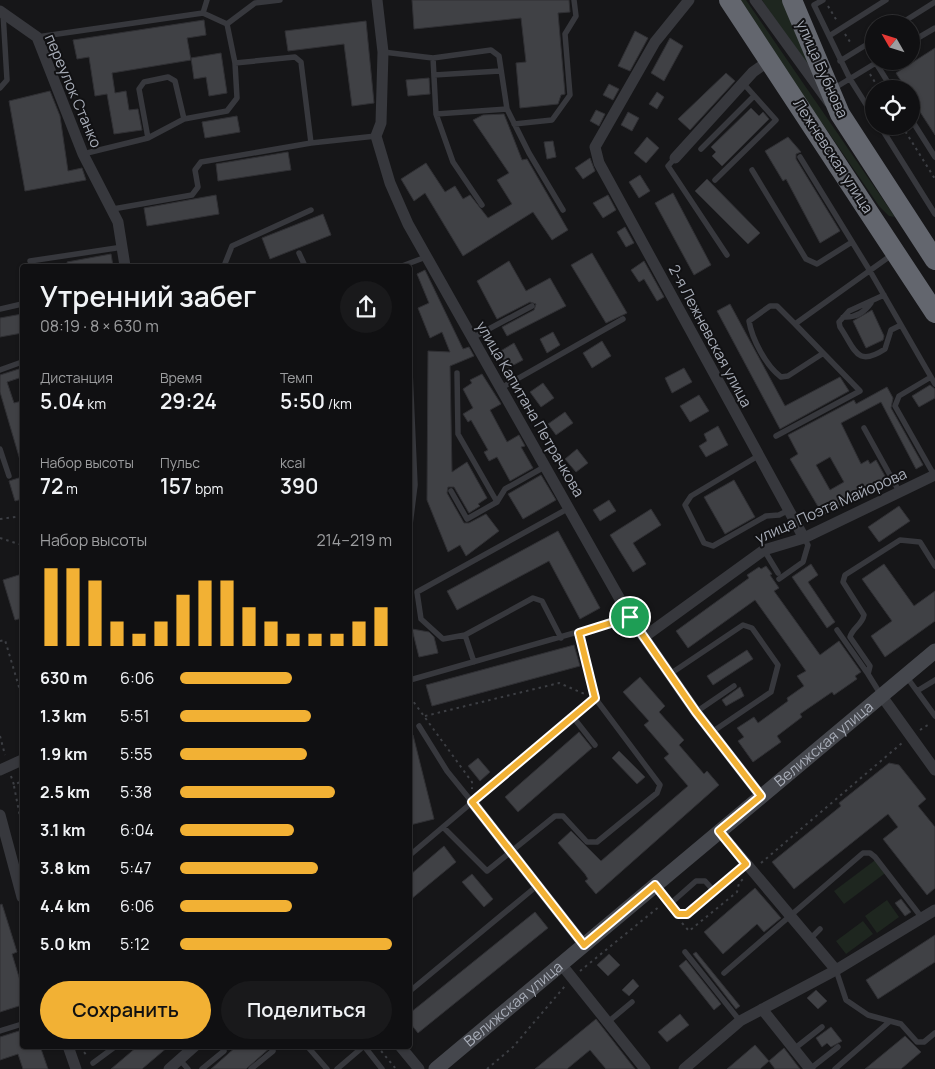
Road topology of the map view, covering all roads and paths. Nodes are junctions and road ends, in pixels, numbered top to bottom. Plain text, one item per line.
1 (207, 0) edge
2 (280, 0) edge
3 (377, 0) edge
4 (574, 0) edge
5 (689, 0) edge
6 (729, 0) edge
7 (755, 0) edge
8 (792, 0) edge
9 (823, 0) edge
10 (886, 0) edge
11 (935, 2) edge
12 (1, 11) edge
13 (203, 13) junction
14 (914, 15) edge
15 (227, 24) junction
16 (935, 28) edge
17 (37, 36) junction
18 (829, 36) junction
19 (920, 37) edge
20 (865, 46) edge
21 (382, 52) junction
22 (432, 58) junction
23 (770, 60) junction
24 (840, 61) junction
25 (235, 63) junction
26 (865, 70) edge
27 (500, 71) junction
28 (434, 75) junction
29 (850, 79) junction
30 (743, 83) junction
31 (0, 88) edge
32 (829, 91) junction
33 (754, 96) junction
34 (865, 103) edge
35 (507, 109) junction
36 (436, 114) junction
37 (840, 114) junction
38 (184, 119) junction
39 (514, 124) junction
40 (920, 133) edge
41 (886, 135) edge
42 (908, 135) edge
43 (376, 136) junction
44 (148, 138) junction
45 (311, 143) junction
46 (701, 149) dead end
47 (83, 154) junction
48 (935, 157) edge
49 (675, 158) joint
50 (800, 158) dead end
51 (752, 170) dead end
52 (935, 179) edge
53 (715, 180) dead end
54 (482, 205) dead end
55 (112, 209) junction
56 (311, 210) dead end
57 (563, 210) dead end
58 (935, 214) edge
59 (920, 237) junction
60 (852, 242) junction
61 (123, 247) junction
62 (896, 252) junction
63 (300, 253) dead end
64 (727, 254) dead end
65 (426, 257) junction
66 (935, 260) edge
67 (30, 261) dead end
68 (125, 264) edge
69 (225, 264) edge
70 (304, 264) edge
71 (407, 264) edge
72 (870, 271) junction
73 (884, 295) junction
74 (20, 304) edge
75 (532, 306) dead end
76 (0, 308) edge
77 (935, 313) edge
78 (623, 319) dead end
79 (795, 324) junction
80 (901, 325) junction
81 (472, 338) junction
82 (822, 354) junction
83 (20, 363) edge
84 (0, 370) edge
85 (457, 373) dead end
86 (931, 377) junction
87 (935, 384) edge
88 (501, 388) junction
89 (412, 417) edge
90 (864, 428) dead end
91 (776, 436) dead end
92 (0, 449) edge
93 (758, 456) junction
94 (546, 466) junction
95 (935, 475) edge
96 (9, 476) dead end
97 (451, 491) dead end
98 (900, 493) junction
99 (497, 502) junction
100 (412, 508) edge
101 (569, 508) junction
102 (789, 510) junction
103 (20, 516) edge
104 (0, 519) edge
105 (0, 538) edge
106 (804, 538) junction
107 (20, 543) edge
108 (764, 550) junction
109 (935, 566) edge
110 (630, 617) junction
111 (837, 630) dead end
112 (579, 633) junction
113 (465, 635) junction
114 (644, 637) junction
115 (561, 638) junction
116 (0, 641) edge
117 (935, 651) edge
118 (474, 662) junction
119 (670, 674) junction
120 (868, 674) junction
121 (905, 674) junction
122 (412, 679) edge
123 (935, 680) edge
124 (734, 686) dead end
125 (20, 690) edge
126 (917, 691) junction
127 (880, 695) junction
128 (595, 698) junction
129 (412, 700) edge
130 (696, 712) junction
131 (425, 716) junction
132 (935, 716) edge
133 (573, 717) junction
134 (419, 726) dead end
135 (712, 732) junction
136 (595, 745) dead end
137 (20, 761) edge
138 (0, 770) edge
139 (935, 770) edge
140 (14, 784) dead end
141 (761, 796) junction
142 (472, 802) junction
143 (0, 815) edge
144 (20, 816) edge
145 (443, 827) junction
146 (719, 831) junction
147 (511, 852) junction
148 (412, 853) edge
149 (746, 864) junction
150 (538, 885) junction
151 (655, 885) junction
152 (20, 890) edge
153 (714, 891) junction
154 (670, 904) junction
155 (935, 910) edge
156 (790, 915) junction
157 (922, 918) junction
158 (820, 930) dead end
159 (810, 939) junction
160 (584, 945) junction
161 (685, 952) dead end
162 (561, 964) junction
163 (836, 970) junction
164 (724, 973) dead end
165 (412, 989) edge
166 (632, 1002) dead end
167 (762, 1009) junction
168 (608, 1022) junction
169 (740, 1022) junction
170 (889, 1022) junction
171 (20, 1025) edge
172 (822, 1027) dead end
173 (0, 1032) edge
174 (935, 1033) edge
175 (838, 1046) dead end
176 (69, 1049) edge
177 (112, 1049) edge
178 (192, 1049) edge
179 (310, 1049) edge
180 (360, 1049) edge
181 (366, 1049) edge
182 (379, 1049) edge
183 (402, 1049) edge
184 (794, 1049) junction
185 (224, 1051) dead end
186 (273, 1051) dead end
187 (180, 1060) junction
188 (93, 1063) dead end
189 (76, 1069) edge
190 (169, 1069) edge
191 (188, 1069) edge
192 (202, 1069) edge
193 (251, 1069) edge
194 (327, 1069) edge
195 (337, 1069) edge
196 (382, 1069) edge
197 (396, 1069) edge
198 (419, 1069) edge
199 (436, 1069) edge
200 (645, 1069) edge
201 (684, 1069) edge
202 (810, 1069) edge
203 (835, 1069) edge

1 - 13 lane
2 - 15 lane
3 - 21 street, улица Капитана Петрачкова
4 - 39 lane
5 - 93 street, 2-я Лежневская улица
6 - 23 highway, Лежневская улица
7 - 37 street, Лежневская улица
8 - 32 highway, улица Бубнова
9 - 18 lane
10 - 18 lane
11 - 14 lane
12 - 17 street, переулок Станко
12 - 31 lane
13 - 15 lane
13 - 17 lane
15 - 25 lane
16 - 19 lane
17 - 47 street, переулок Станко
18 - 24 lane
20 - 24 lane
21 - 22 lane
21 - 43 street, улица Капитана Петрачкова
22 - 27 lane
22 - 28 lane
23 - 30 street
23 - 62 highway, Лежневская улица
24 - 29 lane
25 - 38 lane
25 - 45 lane
26 - 29 lane
27 - 28 lane
27 - 35 lane
28 - 36 lane
29 - 32 lane
29 - 34 lane
30 - 33 lane
30 - 49 street
32 - 37 highway, улица Бубнова
33 - 46 lane
33 - 53 lane
35 - 36 lane
35 - 39 lane
36 - 54 lane
37 - 59 highway, улица Бубнова
38 - 44 lane
38 - 44 lane
39 - 57 lane
40 - 48 lane
41 - 58 lane
42 - 52 path
43 - 45 lane
43 - 65 street, улица Капитана Петрачкова
44 - 47 lane
45 - 55 lane
47 - 55 street, переулок Станко
49 - 64 lane
50 - 60 lane
51 - 60 lane
55 - 61 street, переулок Станко
56 - 69 lane
59 - 62 highway
59 - 66 highway
60 - 72 lane
61 - 67 lane
61 - 68 street, переулок Станко
62 - 72 lane
62 - 77 highway, Лежневская улица
63 - 70 lane
65 - 71 lane
65 - 81 street, улица Капитана Петрачкова
72 - 73 lane
72 - 79 lane
73 - 80 lane
73 - 80 lane
74 - 76 lane
75 - 81 lane
78 - 88 lane
79 - 82 lane
79 - 82 lane
80 - 86 lane
81 - 88 street, улица Капитана Петрачкова
82 - 91 lane
83 - 84 lane
85 - 99 lane
86 - 87 lane
86 - 95 lane
88 - 94 street, улица Капитана Петрачкова
89 - 100 lane
90 - 98 lane
92 - 96 lane
93 - 102 street, 2-я Лежневская улица
93 - 102 lane
94 - 99 lane
94 - 101 street, улица Капитана Петрачкова
95 - 98 street, улица Поэта Майорова
97 - 99 lane
98 - 106 street, улица Поэта Майорова
101 - 110 street, улица Капитана Петрачкова
101 - 113 lane
102 - 106 street, 2-я Лежневская улица
103 - 104 path
105 - 107 path
106 - 108 street, улица Поэта Майорова
106 - 108 lane
108 - 114 street, улица Поэта Майорова
109 - 120 lane
110 - 112 lane
110 - 114 street, улица Капитана Петрачкова
111 - 120 lane
112 - 115 lane
112 - 128 lane
113 - 115 lane
113 - 118 lane
114 - 119 street, улица Капитана Петрачкова
115 - 118 lane
116 - 125 path
117 - 121 main road, Велижская улица
118 - 122 lane
119 - 130 street, улица Капитана Петрачкова
119 - 135 lane
120 - 127 lane
121 - 126 lane
121 - 127 main road, Велижская улица
123 - 126 lane
124 - 130 lane
126 - 132 lane
127 - 139 street
127 - 141 main road, Велижская улица
128 - 131 path
128 - 133 lane
128 - 147 lane
129 - 131 path
130 - 135 street, улица Капитана Петрачкова
131 - 142 path
133 - 136 lane
133 - 142 lane
134 - 142 lane
135 - 141 street, улица Капитана Петрачкова
137 - 138 street
140 - 144 path
141 - 146 main road, Велижская улица
142 - 145 lane
142 - 147 street
143 - 152 street
145 - 147 lane
145 - 148 lane
146 - 149 street
146 - 151 main road, Велижская улица
147 - 150 street
149 - 153 lane
149 - 156 street
150 - 160 street
150 - 165 lane
151 - 154 lane
151 - 160 main road, Велижская улица
153 - 154 lane
153 - 154 lane
155 - 157 street
156 - 157 lane
156 - 159 street
156 - 164 lane
157 - 163 street
158 - 159 lane
159 - 163 street
160 - 162 main road, Велижская улица
161 - 169 lane
162 - 168 street
162 - 199 main road, Велижская улица
163 - 167 street
163 - 170 lane
166 - 168 lane
167 - 169 street
167 - 184 street
168 - 200 street
169 - 201 street
170 - 174 lane
170 - 203 lane
171 - 173 lane
172 - 184 lane
175 - 202 lane
176 - 189 street
177 - 188 lane
178 - 187 street
179 - 194 lane
180 - 195 lane
181 - 196 lane
182 - 197 path
183 - 198 street
184 - 202 street
185 - 192 lane
186 - 193 lane
187 - 190 street
187 - 191 lane

